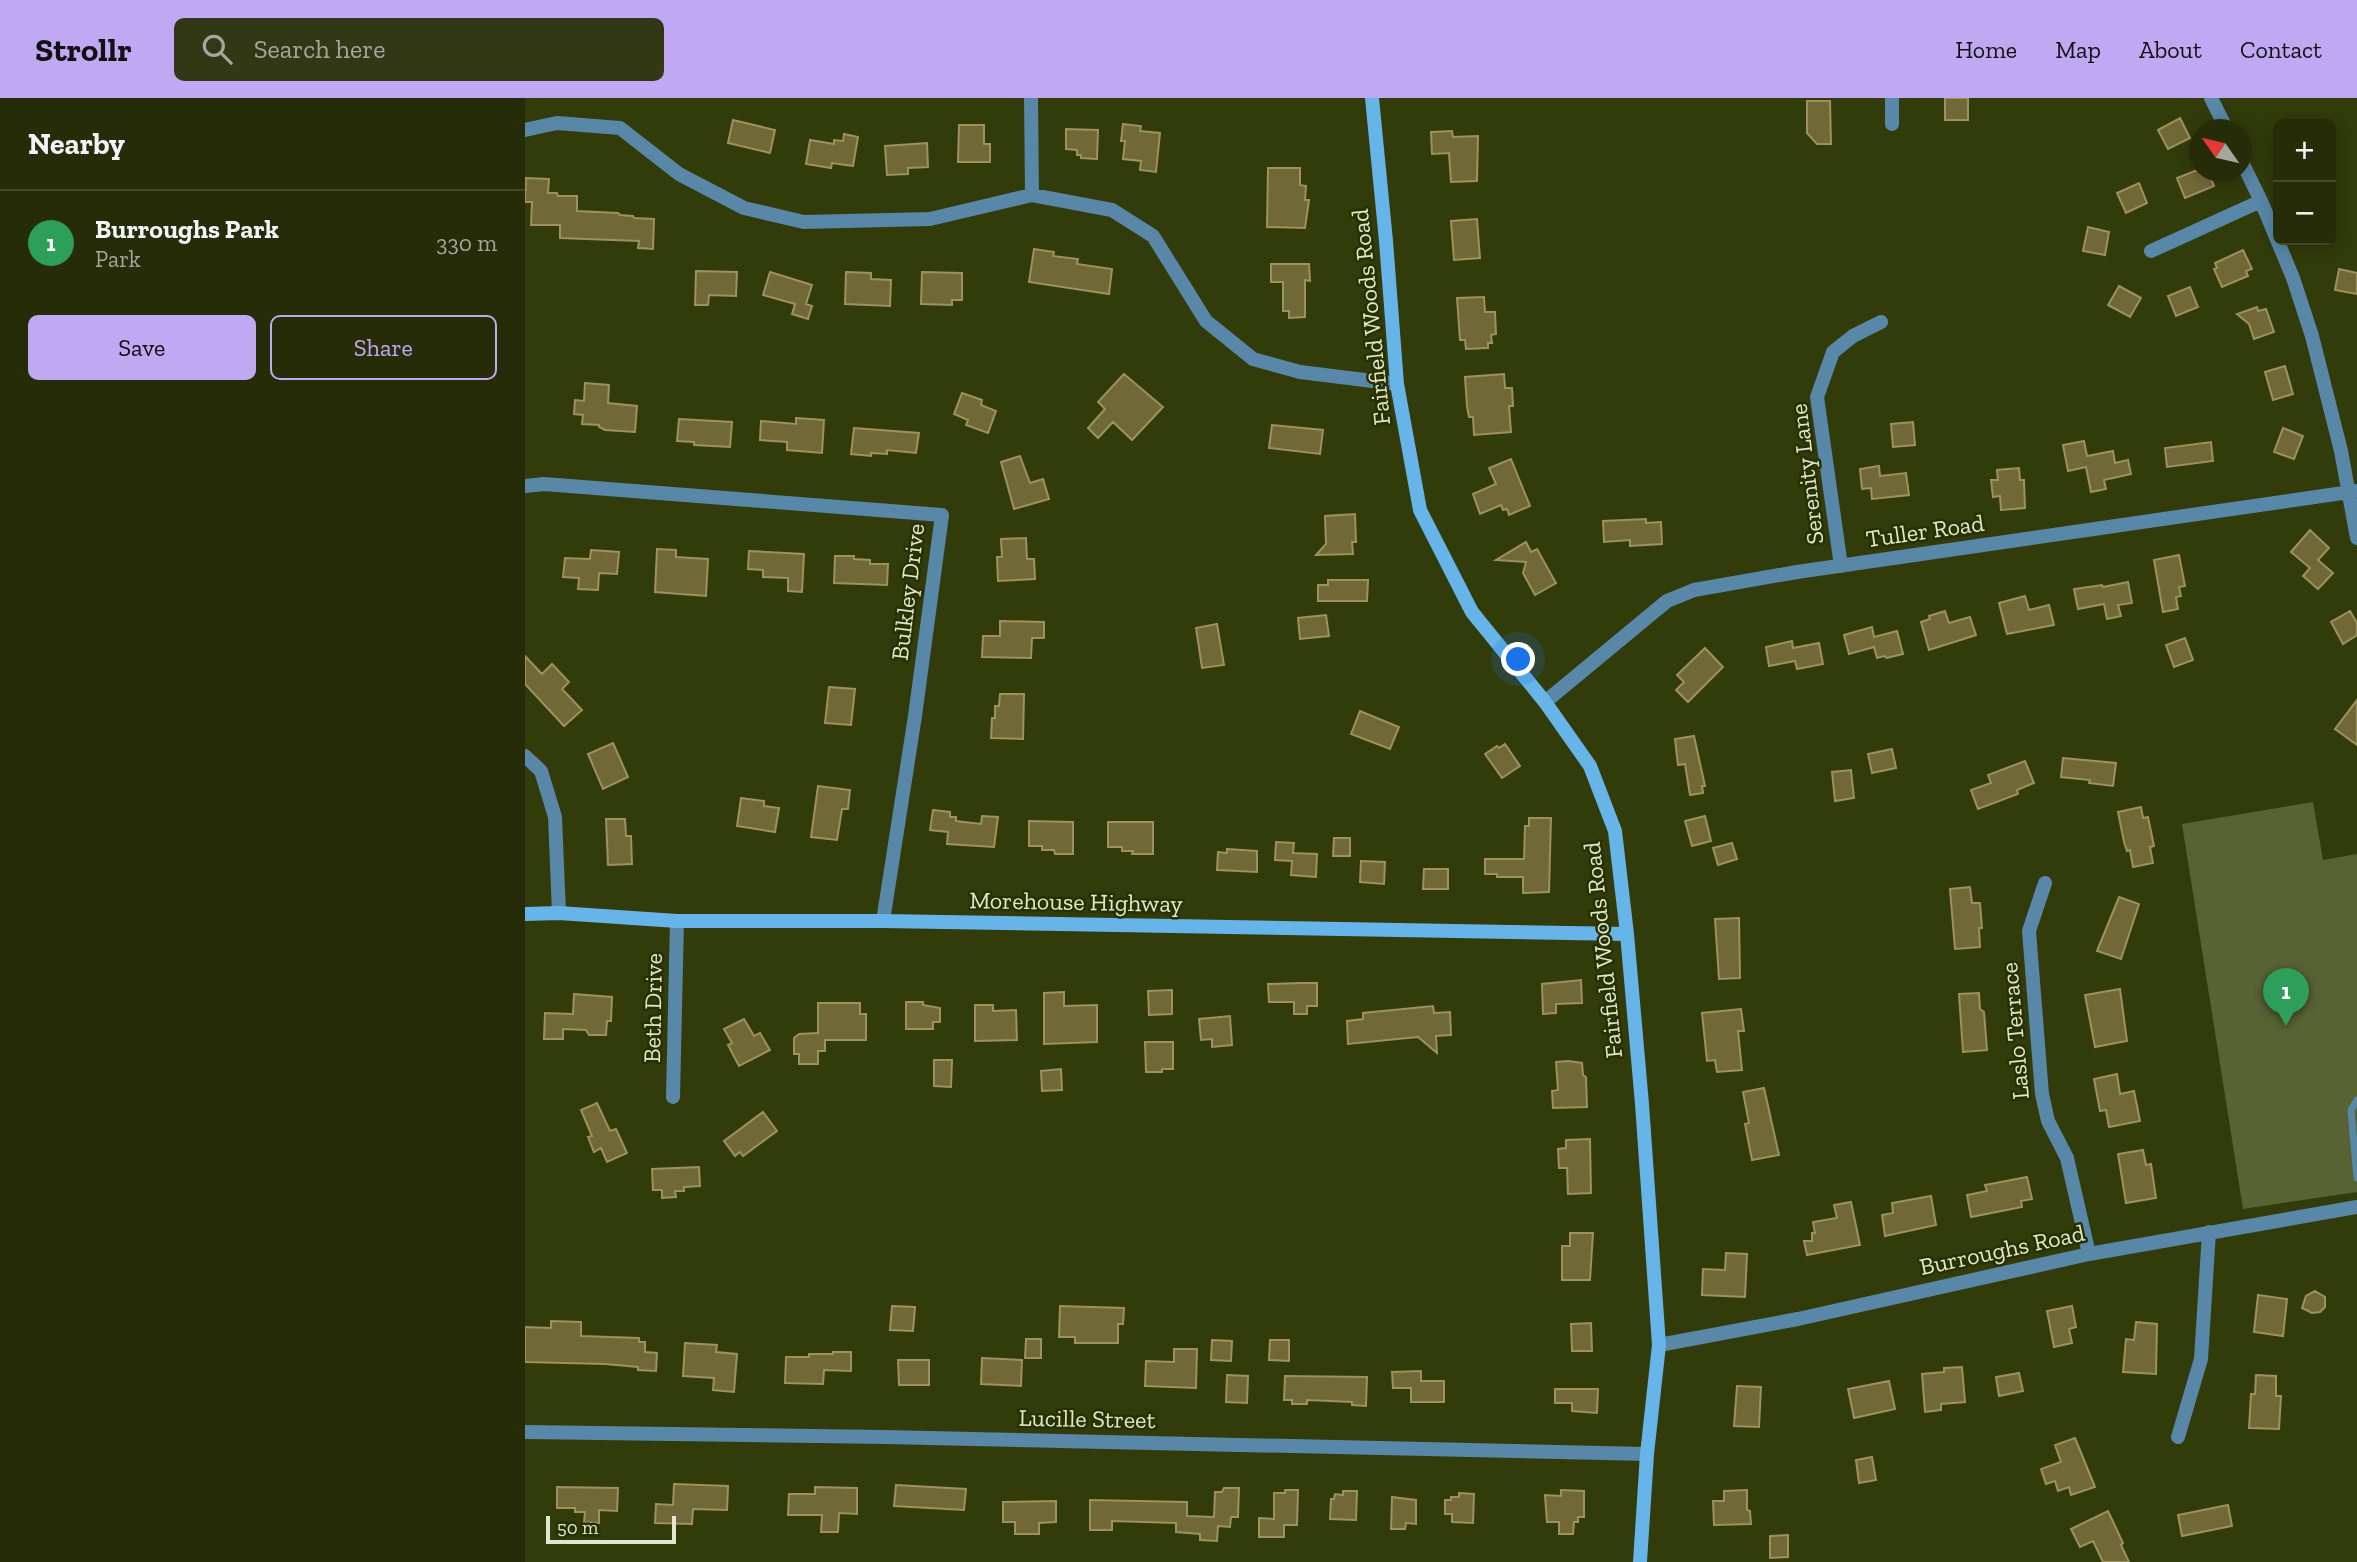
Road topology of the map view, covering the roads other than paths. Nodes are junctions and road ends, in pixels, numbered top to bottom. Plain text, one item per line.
1 (1031, 98) edge
2 (1372, 98) edge
3 (1892, 98) edge
4 (2211, 98) edge
5 (2222, 119) edge
6 (1892, 124) dead end
7 (525, 130) edge
8 (2252, 182) edge
9 (1032, 195) junction
10 (2261, 201) junction
11 (2151, 251) dead end
12 (1881, 322) dead end
13 (1397, 384) junction
14 (525, 486) edge
15 (2353, 492) edge
16 (2357, 538) edge
17 (1841, 566) junction
18 (1545, 702) junction
19 (525, 756) edge
20 (2045, 883) dead end
21 (525, 914) edge
22 (559, 914) junction
23 (677, 921) junction
24 (883, 921) junction
25 (1627, 934) junction
26 (673, 1097) dead end
27 (2357, 1100) edge
28 (2357, 1178) edge
29 (2357, 1207) edge
30 (2209, 1232) junction
31 (2089, 1254) junction
32 (1659, 1345) junction
33 (525, 1432) edge
34 (2178, 1437) dead end
35 (1647, 1454) junction
36 (1640, 1562) edge

1 - 9 street
2 - 13 main road, Fairfield Woods Road
3 - 6 street
4 - 5 street
7 - 9 street
8 - 10 street
9 - 13 street
10 - 11 street
10 - 15 street
12 - 17 street, Serenity Lane
13 - 18 main road, Fairfield Woods Road
14 - 24 street, Bulkley Drive
15 - 16 street
15 - 17 street, Tuller Road
17 - 18 street, Tuller Road
18 - 25 main road, Fairfield Woods Road
19 - 22 street
20 - 31 street, Laslo Terrace
21 - 22 main road, Morehouse Highway
22 - 23 main road, Morehouse Highway
23 - 24 main road, Morehouse Highway
23 - 26 street, Beth Drive
24 - 25 main road, Morehouse Highway
25 - 32 main road, Fairfield Woods Road
27 - 28 lane
29 - 30 street, Burroughs Road
30 - 31 street, Burroughs Road
30 - 34 street
31 - 32 street, Burroughs Road
32 - 35 main road, Fairfield Woods Road
33 - 35 street, Lucille Street
35 - 36 main road, Fairfield Woods Road

